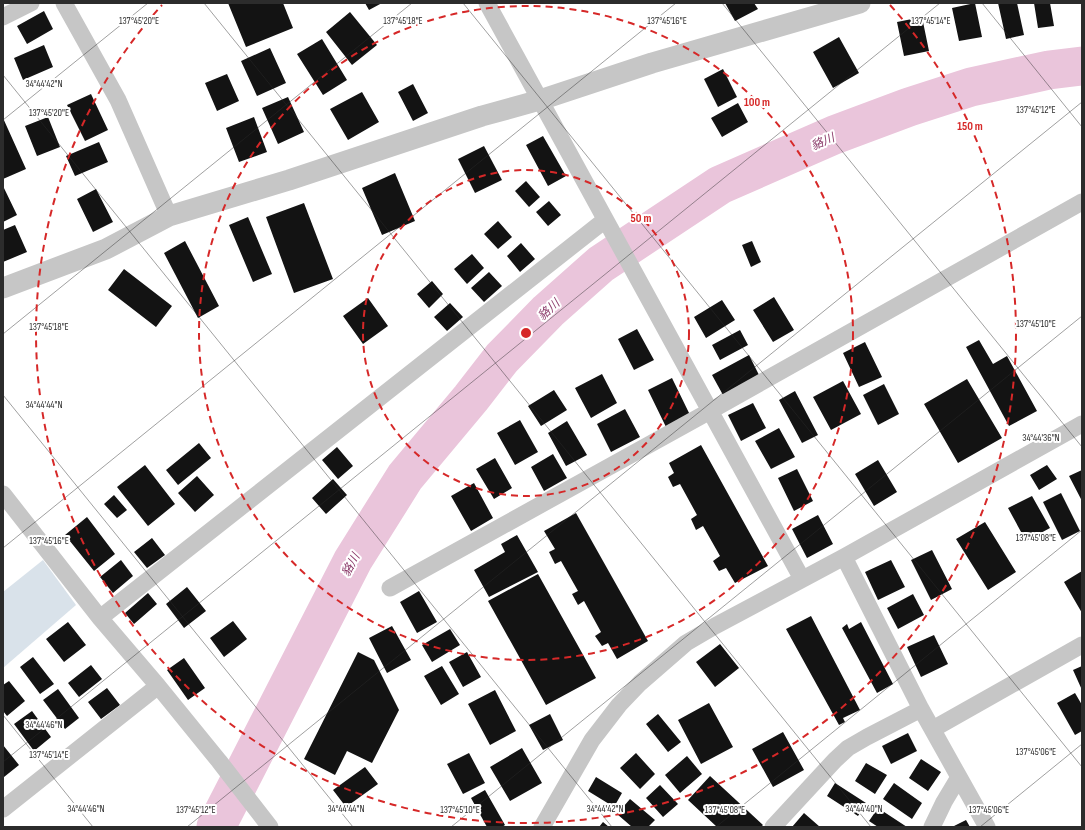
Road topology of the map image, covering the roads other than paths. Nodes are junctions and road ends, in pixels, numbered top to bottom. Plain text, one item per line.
1 (31, 3) edge
2 (64, 3) edge
3 (487, 3) edge
4 (860, 3) edge
5 (3, 17) edge
6 (540, 100) junction
7 (1082, 202) edge
8 (169, 216) junction
9 (608, 225) junction
10 (3, 288) edge
11 (710, 411) junction
12 (1082, 424) edge
13 (3, 494) edge
14 (844, 557) junction
15 (802, 580) junction
16 (390, 588) dead end
17 (100, 618) junction
18 (1082, 645) edge
19 (158, 686) junction
20 (921, 709) junction
21 (933, 729) junction
22 (959, 776) junction
23 (3, 809) edge
24 (270, 827) edge
25 (542, 827) edge
26 (773, 827) edge
27 (932, 827) edge
28 (987, 827) edge

1 - 5 street
2 - 8 street
3 - 6 street
4 - 6 street
6 - 8 street
6 - 9 street
7 - 11 street
8 - 10 street
9 - 11 street
9 - 17 street
11 - 15 street
11 - 16 street
12 - 14 street
13 - 17 street
14 - 15 street
14 - 20 street
15 - 25 street
17 - 19 street
18 - 21 street
19 - 23 street
19 - 24 street
20 - 21 street
20 - 26 street
21 - 22 street
22 - 27 street
22 - 28 street

